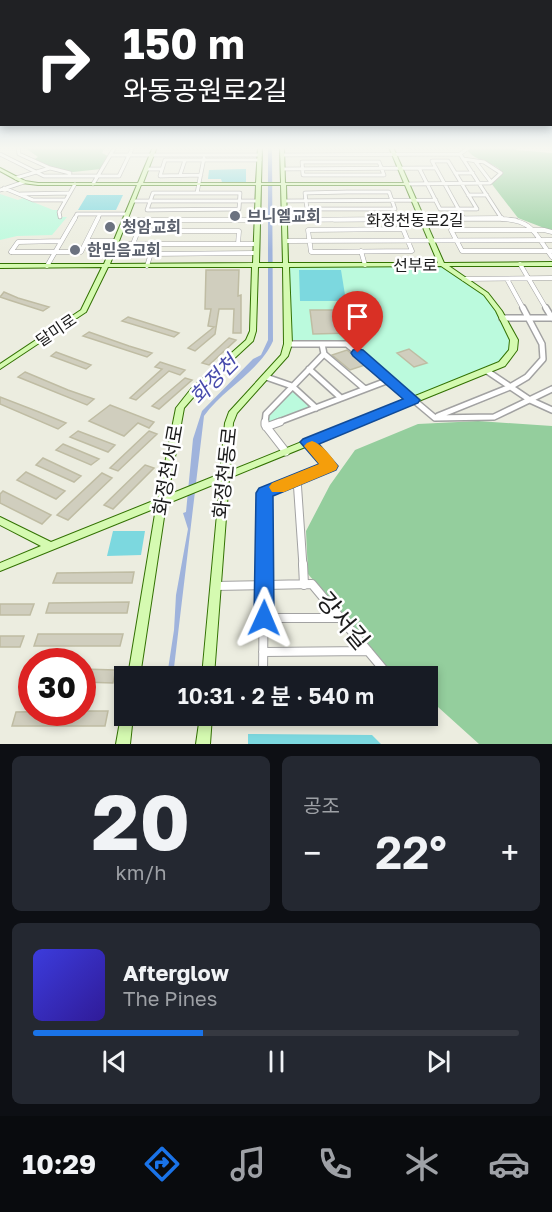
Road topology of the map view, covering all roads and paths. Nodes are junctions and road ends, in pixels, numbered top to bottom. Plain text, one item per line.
1 (24, 182) joint
2 (491, 182) edge
3 (480, 183) junction
4 (75, 184) junction
5 (93, 184) joint
6 (139, 184) junction
7 (199, 184) junction
8 (261, 184) junction
9 (280, 184) junction
10 (345, 184) junction
11 (408, 184) junction
12 (427, 184) junction
13 (444, 184) junction
14 (462, 184) junction
15 (2, 189) edge
16 (347, 192) junction
17 (69, 193) junction
18 (197, 193) junction
19 (15, 194) junction
20 (468, 195) junction
21 (487, 195) junction
22 (65, 200) junction
23 (392, 200) junction
24 (414, 200) junction
25 (436, 200) junction
26 (132, 201) junction
27 (150, 201) junction
28 (240, 201) junction
29 (258, 201) junction
30 (284, 201) junction
31 (306, 201) junction
32 (351, 209) junction
33 (458, 209) junction
34 (193, 210) junction
35 (100, 214) junction
36 (127, 214) junction
37 (60, 217) dead end
38 (464, 219) junction
39 (502, 219) junction
40 (124, 220) junction
41 (191, 220) junction
42 (258, 220) junction
43 (285, 220) junction
44 (354, 220) junction
45 (423, 220) junction
46 (357, 230) junction
47 (532, 230) junction
48 (189, 231) junction
49 (552, 232) edge
50 (407, 240) junction
51 (432, 240) junction
52 (456, 240) junction
53 (540, 240) junction
54 (552, 240) edge
55 (61, 241) junction
56 (87, 241) junction
57 (285, 241) junction
58 (310, 241) junction
59 (115, 243) junction
60 (133, 244) junction
61 (154, 244) junction
62 (238, 244) junction
63 (256, 244) junction
64 (361, 251) junction
65 (550, 251) edge
66 (55, 252) junction
67 (255, 253) junction
68 (151, 254) junction
69 (552, 257) edge
70 (442, 264) junction
71 (520, 264) junction
72 (552, 264) edge
73 (258, 265) junction
74 (282, 265) junction
75 (365, 265) junction
76 (0, 266) edge
77 (47, 266) junction
78 (105, 266) junction
79 (147, 266) junction
80 (464, 279) junction
81 (507, 279) junction
82 (529, 279) junction
83 (552, 279) edge
84 (502, 318) junction
85 (530, 318) junction
86 (552, 318) edge
87 (288, 344) junction
88 (322, 344) junction
89 (324, 354) junction
90 (544, 356) junction
91 (552, 358) edge
92 (0, 368) edge
93 (309, 369) junction
94 (487, 371) junction
95 (266, 377) junction
96 (389, 380) junction
97 (292, 386) junction
98 (510, 387) junction
99 (365, 389) junction
100 (552, 389) edge
101 (341, 398) junction
102 (413, 400) junction
103 (530, 400) junction
104 (316, 408) junction
105 (552, 410) edge
106 (435, 418) junction
107 (267, 427) junction
108 (308, 442) junction
109 (286, 452) junction
110 (224, 476) junction
111 (297, 479) junction
112 (162, 502) junction
113 (0, 521) edge
114 (51, 547) junction
115 (0, 567) edge
116 (264, 585) junction
117 (304, 585) junction
118 (215, 586) junction
119 (264, 618) junction
120 (340, 618) junction
121 (368, 651) junction
122 (263, 652) junction
123 (136, 666) edge
124 (209, 666) edge
125 (263, 666) edge
126 (381, 666) edge
127 (126, 726) edge
128 (205, 726) edge
129 (123, 744) edge
130 (203, 744) edge

1 - 4 street
1 - 15 street
2 - 3 street
3 - 14 street
3 - 21 street, 화정천동로2길
4 - 5 street
4 - 17 street
5 - 6 street
6 - 7 street
6 - 26 street, 달미로
7 - 8 street
7 - 18 street
8 - 9 street
8 - 29 street, 화정천서로
9 - 10 street
9 - 30 street
10 - 11 street
10 - 16 street
11 - 12 street
11 - 24 street
12 - 13 street
12 - 25 street
13 - 14 street
13 - 33 street
14 - 20 street
15 - 19 street
16 - 23 street
16 - 31 street
17 - 19 street
17 - 22 street
18 - 27 street
18 - 28 street
19 - 22 street
20 - 21 street
20 - 33 street
21 - 39 street, 화정천동로2길
22 - 37 street
23 - 24 street
23 - 31 street
23 - 32 street
24 - 25 street
24 - 45 street
25 - 33 street
26 - 27 street
26 - 36 street, 달미로
27 - 28 street
27 - 34 street
28 - 29 street
28 - 34 street
29 - 42 street, 화정천서로
30 - 31 street
30 - 43 street
31 - 32 street
32 - 44 street
33 - 38 street
34 - 41 street
35 - 36 street
35 - 55 street
35 - 56 street
36 - 40 street, 달미로
38 - 39 street, 화정천동로2길
38 - 45 street, 화정천동로2길
39 - 47 street
40 - 41 street
40 - 59 street, 달미로
41 - 42 street
41 - 48 street
42 - 63 street, 화정천서로
43 - 44 street, 화정천동로2길
43 - 57 street
44 - 45 street, 화정천동로2길
44 - 46 street
45 - 51 street
46 - 50 street
46 - 58 street
47 - 49 street
47 - 52 street
47 - 53 street
48 - 60 street
48 - 62 street
50 - 51 street
50 - 58 street
50 - 64 street
51 - 52 street
51 - 70 street
52 - 53 street
52 - 65 street
53 - 54 street
53 - 65 street
55 - 66 street
55 - 66 street
56 - 59 street
56 - 66 street
57 - 58 street
57 - 74 street
58 - 64 street
59 - 60 street
59 - 78 street, 달미로
60 - 61 street
61 - 62 street
61 - 68 street
62 - 63 street
63 - 67 street, 화정천서로
64 - 75 street
65 - 69 street
66 - 77 street
67 - 68 street
67 - 73 street, 화정천서로
68 - 79 street
70 - 71 street, 선부로
70 - 75 street, 선부로
70 - 80 street
71 - 72 street, 선부로
71 - 82 street
73 - 74 street, 선부로
73 - 79 street
73 - 112 street, 화정천서로
74 - 75 street, 선부로
74 - 87 street
76 - 77 street
77 - 78 street
78 - 79 street
78 - 92 street, 달미로
80 - 81 street
80 - 84 street
81 - 82 street
81 - 85 street
82 - 83 street
82 - 86 street
84 - 85 street
84 - 94 street
85 - 86 street
85 - 90 street
87 - 88 street
87 - 95 street, 화정천동로
88 - 89 street
88 - 96 street
89 - 93 street
89 - 99 street
90 - 91 street
90 - 98 street
93 - 97 street
93 - 101 street
94 - 98 street
94 - 102 street
95 - 97 street
95 - 110 street, 화정천동로
96 - 99 street
96 - 102 street
97 - 104 street
97 - 107 street
98 - 103 street
98 - 106 street
99 - 101 street
100 - 103 street
101 - 104 street
102 - 106 street
102 - 108 street
103 - 105 street
103 - 106 street
104 - 107 street
107 - 109 street
108 - 109 street
108 - 111 street
109 - 110 street
110 - 112 street
110 - 118 street, 화정천동로
111 - 116 street
111 - 117 street
112 - 114 street
112 - 123 street, 화정천서로
113 - 114 street
114 - 115 street
116 - 117 street, 강서길
116 - 118 street, 강서길
116 - 119 street
117 - 120 street, 강서길
118 - 124 street, 화정천동로
119 - 120 street
119 - 122 street
120 - 121 street, 강서길
121 - 122 street
121 - 126 street, 강서길
122 - 125 street
127 - 129 street
128 - 130 street

